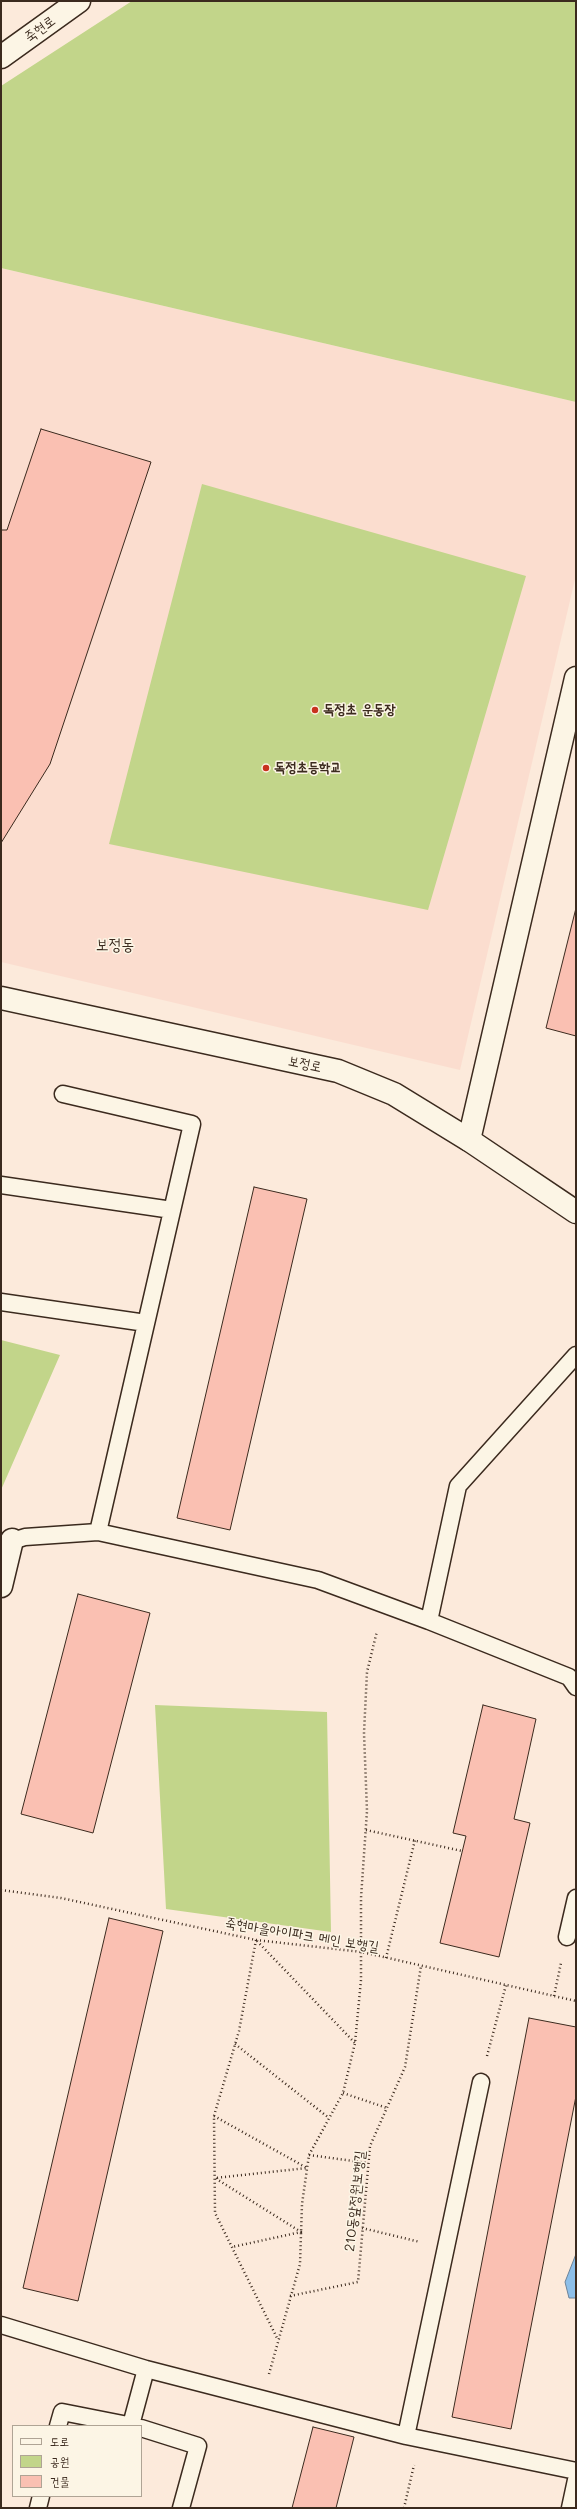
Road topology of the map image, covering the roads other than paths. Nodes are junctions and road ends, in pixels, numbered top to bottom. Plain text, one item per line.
1 (79, 1) edge
2 (1, 57) edge
3 (576, 678) edge
4 (1, 998) edge
5 (64, 1094) dead end
6 (469, 1140) junction
7 (1, 1185) edge
8 (172, 1210) junction
9 (576, 1212) edge
10 (1, 1302) edge
11 (146, 1323) junction
12 (576, 1355) edge
13 (98, 1532) junction
14 (7, 1542) edge
15 (1, 1586) edge
16 (429, 1621) junction
17 (576, 1687) edge
18 (576, 1898) edge
19 (567, 1937) road end
20 (481, 2082) road end
21 (1, 2325) edge
22 (146, 2369) junction
23 (58, 2425) edge
24 (127, 2425) edge
25 (132, 2425) edge
26 (142, 2428) edge
27 (413, 2438) junction
28 (576, 2471) edge
29 (576, 2480) edge
30 (41, 2497) edge
31 (38, 2508) edge
32 (181, 2508) edge
33 (570, 2508) edge

1 - 2 street, 죽현로
3 - 6 street
4 - 6 street, 보정로
5 - 8 lane
6 - 9 street, 보정로
7 - 8 lane
8 - 11 lane
10 - 11 lane
11 - 13 lane
12 - 16 lane
13 - 14 lane
13 - 16 lane
14 - 15 street
16 - 17 lane
18 - 19 lane
20 - 27 lane
21 - 22 lane
22 - 25 lane
22 - 27 lane
23 - 24 lane
26 - 32 lane
27 - 28 lane
29 - 33 lane
30 - 31 lane

